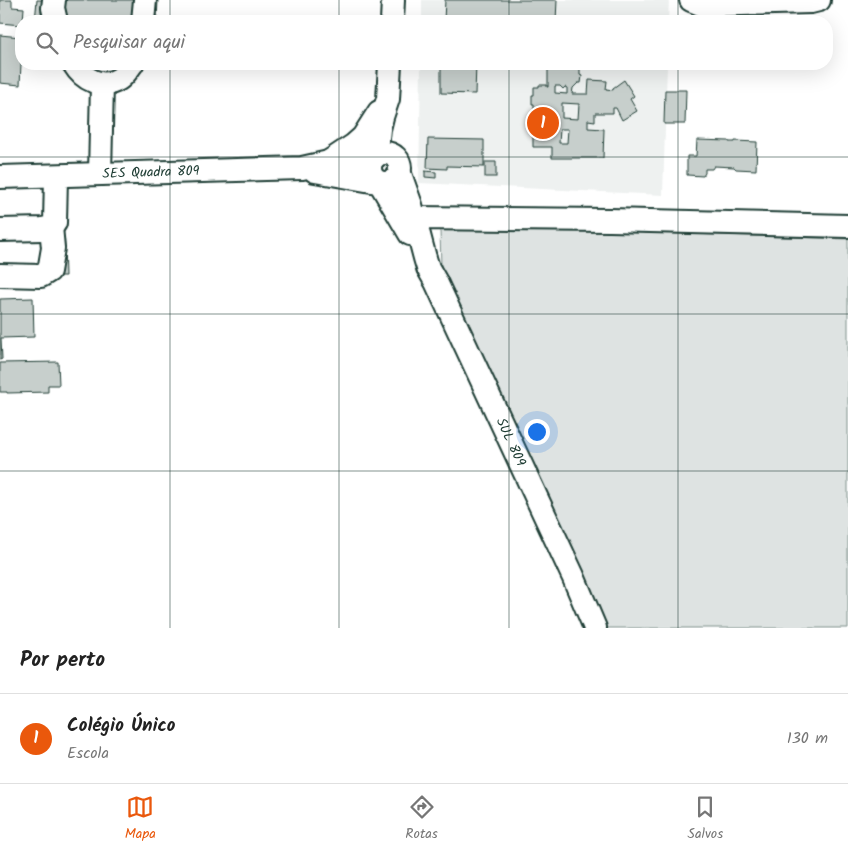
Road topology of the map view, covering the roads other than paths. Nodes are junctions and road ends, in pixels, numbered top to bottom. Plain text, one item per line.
1 (54, 0) edge
2 (146, 0) edge
3 (393, 0) edge
4 (691, 0) edge
5 (819, 0) edge
6 (55, 15) edge
7 (144, 15) edge
8 (392, 15) edge
9 (77, 70) edge
10 (128, 70) edge
11 (390, 70) edge
12 (102, 84) junction
13 (388, 99) junction
14 (375, 157) junction
15 (329, 162) junction
16 (302, 168) junction
17 (100, 174) junction
18 (389, 174) junction
19 (56, 176) junction
20 (0, 177) edge
21 (408, 220) junction
22 (848, 226) edge
23 (51, 227) junction
24 (0, 230) edge
25 (0, 275) edge
26 (595, 628) edge

1 - 6 street
2 - 7 street
3 - 8 street
4 - 5 street
9 - 12 street
10 - 12 street
11 - 13 street, SUL 809
12 - 17 street
13 - 14 street, SUL 809
13 - 15 street
13 - 18 street, SUL 809
14 - 15 street, SES Quadra 809
14 - 18 street, SES Quadra 809
15 - 16 street, SES Quadra 809
16 - 17 street, SES Quadra 809
16 - 18 street, SES Quadra 809
17 - 19 street, SES Quadra 809
18 - 21 street, SUL 809
19 - 20 street, SES Quadra 809
19 - 23 street
21 - 22 street
21 - 26 street, SUL 809
23 - 24 street
23 - 25 street

